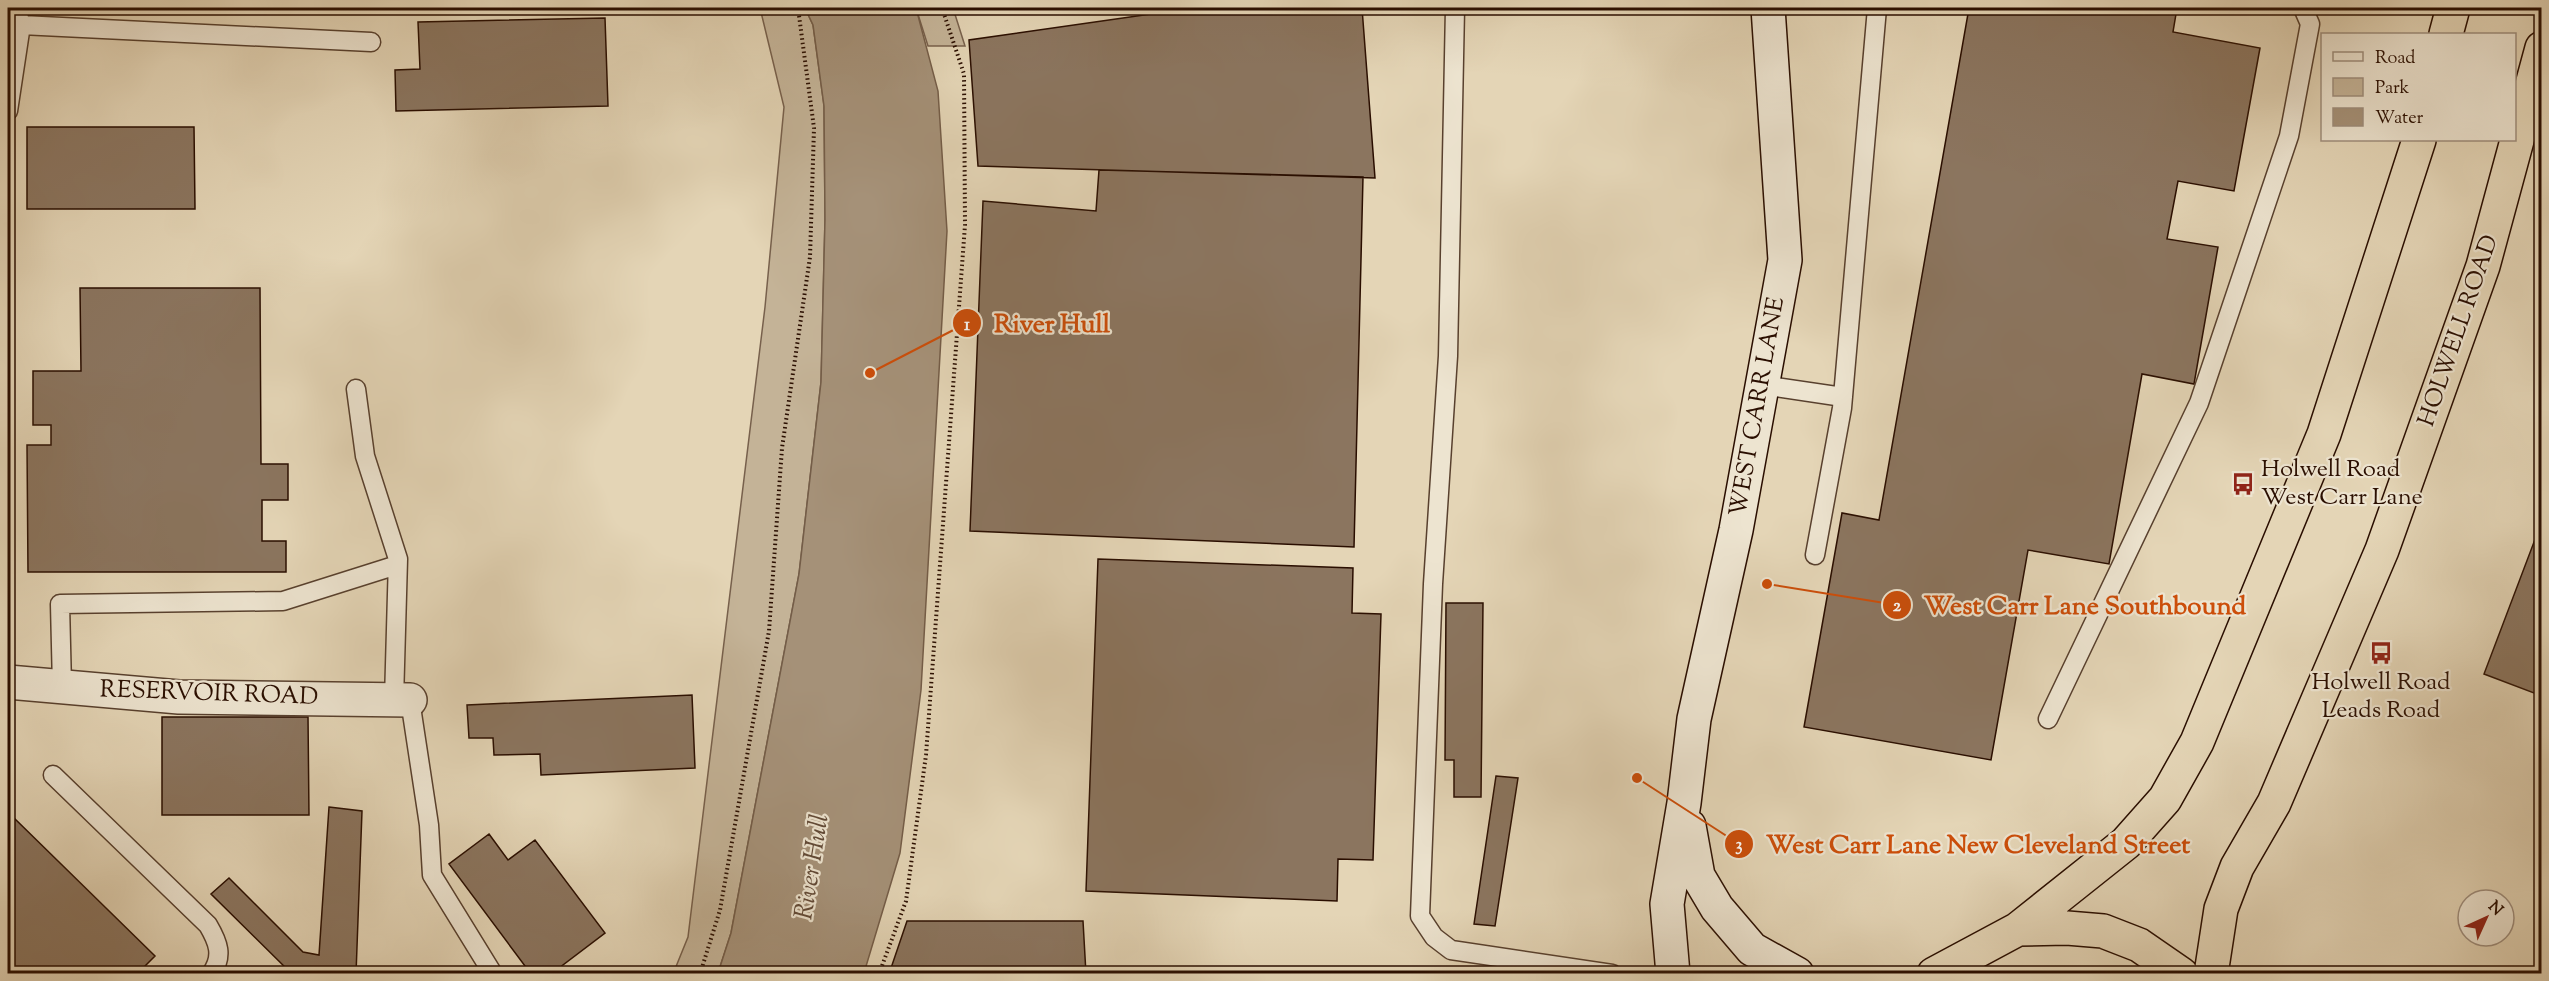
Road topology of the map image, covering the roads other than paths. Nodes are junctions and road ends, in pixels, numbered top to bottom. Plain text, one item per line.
1 (15, 8) edge
2 (1455, 8) edge
3 (1768, 8) edge
4 (1876, 8) edge
5 (2303, 8) edge
6 (2453, 8) edge
7 (21, 25) junction
8 (2446, 33) edge
9 (371, 42) dead end
10 (2541, 48) edge
11 (8, 111) edge
12 (2419, 141) edge
13 (1762, 385) junction
14 (356, 388) dead end
15 (1843, 397) junction
16 (1815, 555) dead end
17 (397, 565) junction
18 (8, 682) edge
19 (62, 687) junction
20 (402, 700) junction
21 (2048, 719) dead end
22 (54, 775) dead end
23 (1684, 803) junction
24 (2018, 929) junction
25 (211, 974) edge
26 (493, 974) edge
27 (1612, 974) edge
28 (1673, 974) edge
29 (1797, 974) edge
30 (1934, 974) edge
31 (2181, 974) edge
32 (2211, 974) edge

1 - 7 lane
2 - 27 lane
3 - 13 street, WEST CARR LANE
4 - 15 lane
5 - 21 lane
6 - 8 highway
7 - 9 lane
7 - 11 lane
10 - 32 highway, HOLWELL ROAD
12 - 24 highway
13 - 15 lane
13 - 23 street, WEST CARR LANE
14 - 17 lane
15 - 16 lane
17 - 19 lane
17 - 20 lane
18 - 19 street, RESERVOIR ROAD
19 - 20 street, RESERVOIR ROAD
20 - 26 lane
22 - 25 lane
23 - 28 street, WEST CARR LANE
23 - 29 street, WEST CARR LANE
24 - 30 highway
24 - 31 highway

